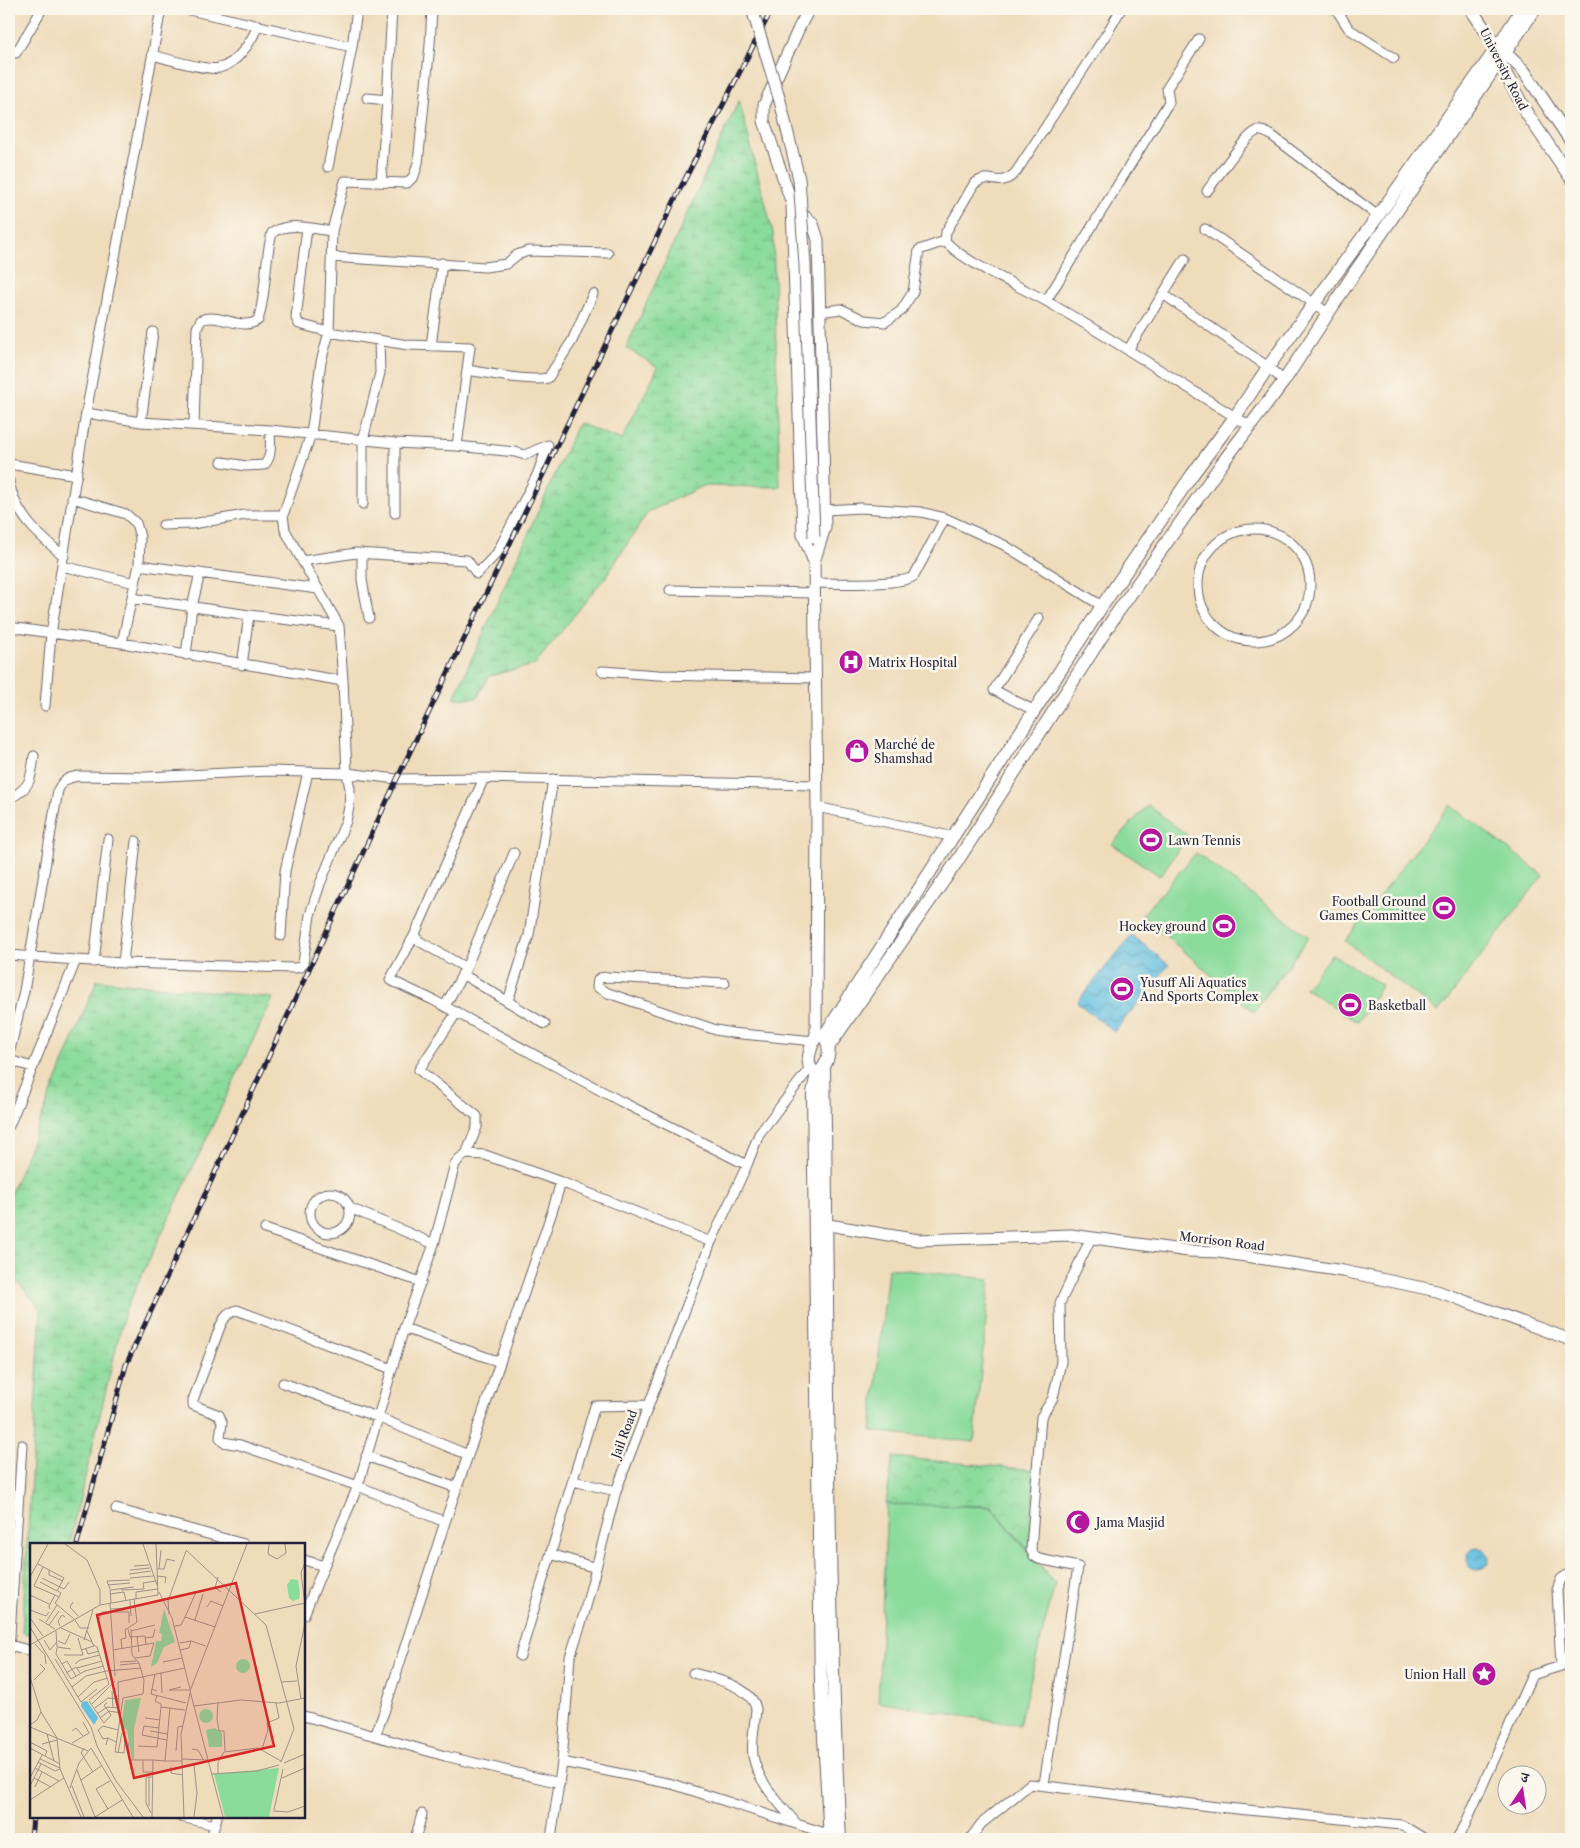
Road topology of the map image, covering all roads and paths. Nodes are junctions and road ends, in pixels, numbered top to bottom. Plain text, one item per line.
1 (42, 9) edge
2 (161, 9) edge
3 (186, 9) edge
4 (358, 9) edge
5 (392, 9) edge
6 (432, 9) edge
7 (752, 9) edge
8 (809, 9) edge
9 (1121, 9) edge
10 (1336, 9) edge
11 (1471, 9) edge
12 (1522, 9) edge
13 (1535, 9) edge
14 (258, 25) junction
15 (1199, 39) dead end
16 (352, 47) junction
17 (1498, 51) junction
18 (16, 53) dead end
19 (153, 56) junction
20 (1394, 58) dead end
21 (367, 98) dead end
22 (387, 100) junction
23 (1571, 142) edge
24 (328, 167) dead end
25 (1571, 178) edge
26 (381, 182) junction
27 (1207, 192) dead end
28 (792, 204) junction
29 (1378, 216) junction
30 (308, 228) junction
31 (1205, 229) dead end
32 (332, 231) junction
33 (945, 241) junction
34 (608, 253) dead end
35 (332, 257) junction
36 (1185, 259) dead end
37 (442, 263) junction
38 (593, 294) dead end
39 (1163, 294) junction
40 (1046, 301) junction
41 (1313, 304) junction
42 (819, 312) junction
43 (1328, 313) junction
44 (153, 332) dead end
45 (329, 332) junction
46 (379, 340) junction
47 (431, 346) junction
48 (1128, 350) junction
49 (1268, 367) junction
50 (467, 370) junction
51 (1284, 381) junction
52 (86, 413) junction
53 (1235, 417) junction
54 (141, 422) junction
55 (194, 425) junction
56 (1250, 426) junction
57 (270, 430) junction
58 (311, 434) junction
59 (363, 440) junction
60 (395, 443) junction
61 (457, 446) junction
62 (222, 462) dead end
63 (9, 464) edge
64 (77, 475) junction
65 (9, 481) edge
66 (72, 498) junction
67 (363, 504) dead end
68 (824, 510) junction
69 (395, 513) dead end
70 (283, 515) junction
71 (945, 518) junction
72 (163, 526) dead end
73 (362, 553) junction
74 (64, 556) junction
75 (302, 560) junction
76 (814, 562) junction
77 (139, 564) junction
78 (62, 566) junction
79 (200, 573) junction
80 (135, 583) junction
81 (814, 588) junction
82 (318, 589) junction
83 (670, 590) dead end
84 (132, 598) junction
85 (1102, 606) junction
86 (192, 607) junction
87 (248, 615) junction
88 (369, 618) dead end
89 (1038, 618) dead end
90 (339, 626) junction
91 (9, 627) edge
92 (51, 634) junction
93 (1273, 636) joint
94 (122, 643) junction
95 (186, 654) junction
96 (242, 665) junction
97 (602, 671) dead end
98 (815, 678) junction
99 (344, 681) junction
100 (45, 706) dead end
101 (1035, 711) junction
102 (34, 756) dead end
103 (308, 772) junction
104 (347, 773) junction
105 (484, 778) junction
106 (553, 779) junction
107 (815, 785) junction
108 (9, 799) edge
109 (817, 807) junction
110 (954, 837) junction
111 (108, 839) dead end
112 (136, 841) dead end
113 (514, 853) dead end
114 (281, 936) dead end
115 (414, 936) junction
116 (9, 955) edge
117 (29, 958) junction
118 (76, 960) junction
119 (94, 962) junction
120 (123, 963) junction
121 (464, 971) junction
122 (725, 983) dead end
123 (508, 1001) junction
124 (445, 1006) junction
125 (457, 1012) junction
126 (545, 1024) dead end
127 (820, 1040) junction
128 (9, 1054) edge
129 (9, 1060) edge
130 (32, 1067) junction
131 (817, 1069) junction
132 (12, 1109) edge
133 (9, 1126) edge
134 (466, 1154) junction
135 (747, 1165) junction
136 (561, 1182) junction
137 (350, 1208) junction
138 (822, 1224) junction
139 (265, 1229) dead end
140 (1091, 1238) junction
141 (711, 1242) junction
142 (434, 1244) junction
143 (420, 1282) junction
144 (404, 1328) junction
145 (1571, 1340) edge
146 (500, 1362) junction
147 (392, 1369) junction
148 (283, 1383) dead end
149 (648, 1405) junction
150 (377, 1417) junction
151 (22, 1444) dead end
152 (468, 1455) junction
153 (366, 1456) junction
154 (573, 1481) junction
155 (358, 1486) junction
156 (457, 1488) junction
157 (616, 1490) junction
158 (116, 1509) dead end
159 (445, 1522) junction
160 (240, 1543) edge
161 (551, 1554) junction
162 (305, 1560) edge
163 (324, 1566) junction
164 (596, 1568) junction
165 (1571, 1572) edge
166 (305, 1613) edge
167 (9, 1647) edge
168 (30, 1651) edge
169 (520, 1656) dead end
170 (693, 1673) dead end
171 (305, 1716) edge
172 (375, 1736) junction
173 (562, 1762) junction
174 (560, 1783) junction
175 (1044, 1784) junction
176 (422, 1814) dead end
177 (190, 1818) edge
178 (216, 1821) edge
179 (797, 1824) junction
180 (835, 1838) edge
181 (211, 1839) edge
182 (415, 1839) edge
183 (551, 1839) edge
184 (970, 1839) edge
185 (1425, 1839) edge
186 (1456, 1839) edge

1 - 18 street
2 - 19 street
3 - 14 street
4 - 16 street
5 - 22 street
6 - 26 street
7 - 76 street, bridge
8 - 28 street
9 - 33 street
10 - 20 street
11 - 17 main road, University Road
12 - 17 main road
13 - 17 main road
14 - 16 street
14 - 19 street
15 - 40 street
16 - 24 street
17 - 23 main road
17 - 25 main road, University Road
17 - 29 main road
17 - 43 main road
19 - 52 street
21 - 22 street
22 - 26 street
26 - 32 street
27 - 29 street
28 - 42 street
28 - 76 street
29 - 41 main road
30 - 32 street
30 - 45 street
30 - 55 street
31 - 41 street
32 - 35 street
33 - 40 street
33 - 42 street
34 - 37 street
35 - 37 street
35 - 45 street
36 - 39 street
37 - 47 street
38 - 50 street
39 - 48 street
39 - 49 street
40 - 48 street
41 - 43 street
41 - 49 main road
42 - 68 street
43 - 51 main road
44 - 54 street
45 - 46 street
45 - 58 street
46 - 47 street
46 - 59 street
47 - 50 street
48 - 53 street
49 - 51 street
49 - 53 main road
50 - 61 street
51 - 56 main road
52 - 54 street
52 - 64 street
53 - 56 street
53 - 85 main road
54 - 55 street
55 - 57 street
56 - 127 main road
57 - 58 street
57 - 62 street
58 - 59 street
58 - 70 street
59 - 60 street
59 - 67 street
60 - 61 street
60 - 69 street
61 - 73 street
63 - 64 street
64 - 66 street
65 - 74 street
66 - 74 street
66 - 77 street
68 - 71 street
68 - 76 street
70 - 72 street
70 - 75 street
71 - 81 street
71 - 85 street
73 - 75 street
73 - 88 street
74 - 78 street
75 - 82 street
76 - 81 street
77 - 79 street
77 - 80 street
78 - 80 street
78 - 92 street
79 - 82 street
79 - 86 street
80 - 84 street
81 - 83 street
81 - 98 street
82 - 90 street
84 - 86 street
84 - 94 street
85 - 101 main road
86 - 87 street
86 - 95 street
87 - 90 street
87 - 96 street
89 - 101 street
90 - 99 street
91 - 92 street
92 - 94 street
92 - 100 street
93 - 93 street
94 - 95 street
95 - 96 street
96 - 99 street
97 - 98 street
98 - 107 street
99 - 104 street
101 - 110 main road
102 - 108 street
103 - 104 street
103 - 114 street
103 - 117 street
104 - 105 street
104 - 120 street
105 - 106 street
105 - 115 street
106 - 107 street
106 - 123 street
107 - 109 street
109 - 110 street
109 - 127 street
110 - 127 main road
111 - 119 street
112 - 120 street
113 - 121 street
115 - 121 street
115 - 124 street
116 - 117 street
117 - 118 street
117 - 128 street
118 - 119 street
118 - 130 street
119 - 120 street
121 - 123 street
121 - 124 street
122 - 127 street
123 - 126 street
124 - 125 street
125 - 134 street
125 - 135 street
127 - 131 main road
127 - 131 main road
129 - 130 street
130 - 132 street
131 - 135 street, Jail Road
131 - 138 main road
132 - 133 street
134 - 136 street
134 - 142 street
135 - 141 street, Jail Road
136 - 141 street
136 - 146 street
137 - 137 street
137 - 142 street
138 - 140 street, Morrison Road
138 - 180 main road
139 - 143 street
140 - 145 street, Morrison Road
140 - 175 street
141 - 149 street, Jail Road
142 - 143 street
143 - 144 street
144 - 146 street
144 - 147 street
146 - 152 street
147 - 150 street
147 - 155 street
148 - 150 street
149 - 154 street
149 - 157 street, Jail Road
150 - 152 street
150 - 153 street
151 - 167 street
152 - 156 street
153 - 155 street
153 - 156 street
154 - 157 street
154 - 161 street
155 - 159 street
155 - 163 street
156 - 159 street
157 - 164 street, Jail Road
158 - 160 street
159 - 172 street
161 - 164 street
161 - 169 street
162 - 163 street
163 - 166 street
164 - 173 street, Jail Road
165 - 186 street
167 - 168 street
170 - 179 street
171 - 172 street
172 - 174 street
173 - 174 street, Jail Road
173 - 179 street
174 - 183 street, Jail Road
175 - 184 street
175 - 185 street
176 - 182 street
177 - 178 street
178 - 181 street
179 - 180 street

